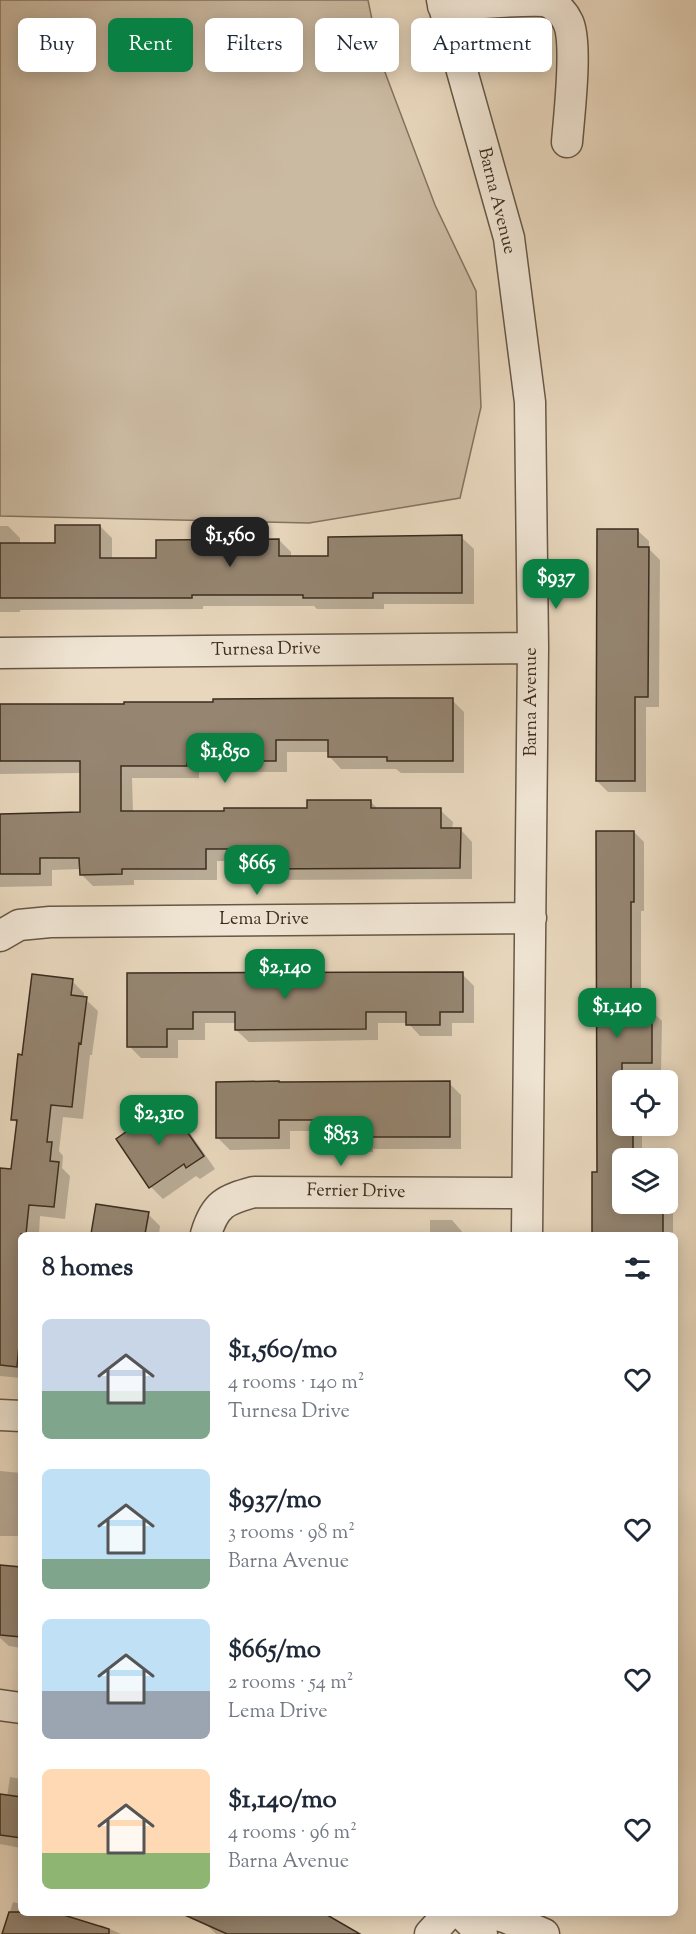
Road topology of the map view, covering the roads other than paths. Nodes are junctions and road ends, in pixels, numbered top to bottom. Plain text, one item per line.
1 (443, 3) edge
2 (567, 142) dead end
3 (533, 648) junction
4 (0, 653) edge
5 (531, 918) junction
6 (0, 936) edge
7 (527, 1193) junction
8 (207, 1232) edge
9 (527, 1232) edge
10 (0, 1415) edge
11 (18, 1416) edge
12 (0, 1705) edge
13 (18, 1708) edge
14 (446, 1916) edge
15 (464, 1916) edge
16 (500, 1916) edge
17 (430, 1934) edge
18 (482, 1934) edge
19 (544, 1934) edge

1 - 2 street
1 - 3 street, Barna Avenue
3 - 4 street, Turnesa Drive
3 - 5 street, Barna Avenue
5 - 6 street, Lema Drive
5 - 7 street, Barna Avenue
7 - 8 street, Ferrier Drive
7 - 9 street, Barna Avenue
10 - 11 street
12 - 13 street
14 - 17 street
15 - 18 street
16 - 19 street

